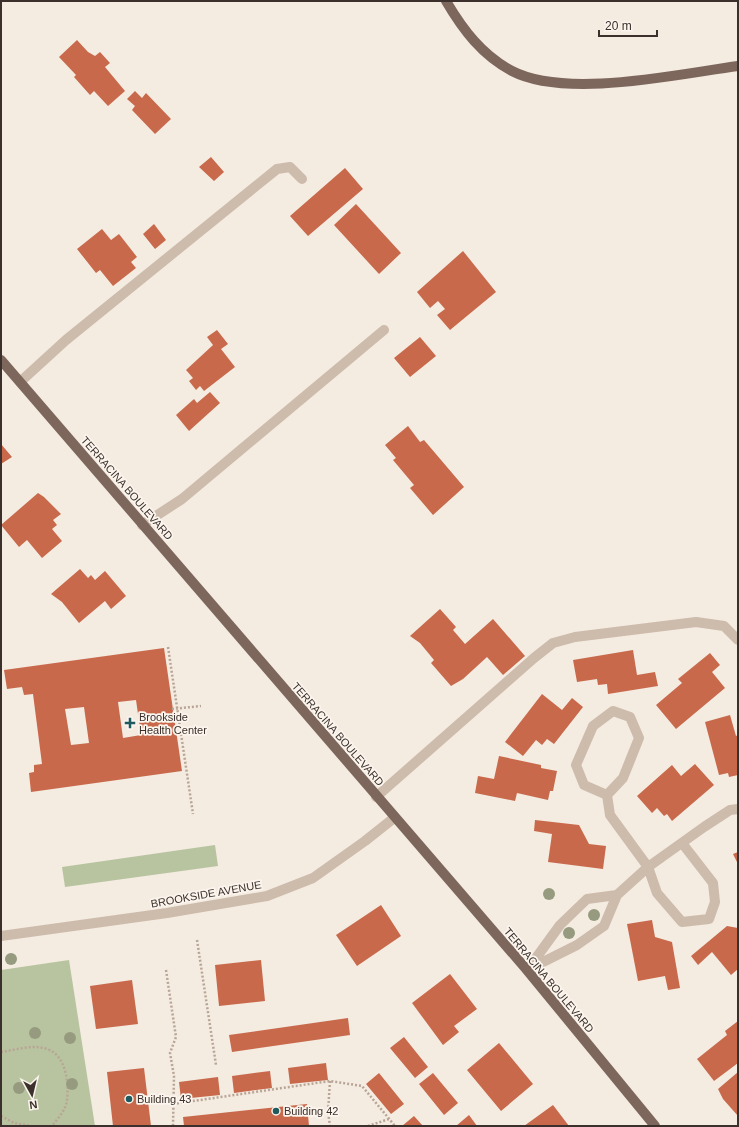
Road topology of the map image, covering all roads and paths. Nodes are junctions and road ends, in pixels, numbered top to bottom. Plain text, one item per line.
1 (446, 1) edge
2 (738, 66) edge
3 (302, 179) dead end
4 (384, 330) dead end
5 (1, 360) edge
6 (20, 382) junction
7 (142, 525) junction
8 (738, 640) edge
9 (168, 647) dead end
10 (201, 706) dead end
11 (172, 709) dead end
12 (178, 709) junction
13 (606, 795) junction
14 (376, 797) junction
15 (738, 809) edge
16 (193, 814) dead end
17 (394, 818) junction
18 (682, 843) junction
19 (648, 867) junction
20 (617, 895) junction
21 (1, 936) edge
22 (197, 940) dead end
23 (166, 970) dead end
24 (527, 970) junction
25 (1, 1052) edge
26 (216, 1065) dead end
27 (330, 1081) junction
28 (173, 1104) junction
29 (1, 1116) edge
30 (389, 1119) junction
31 (31, 1126) edge
32 (52, 1126) edge
33 (173, 1126) edge
34 (330, 1126) edge
35 (368, 1126) edge
36 (395, 1126) edge
37 (655, 1126) edge

1 - 2 main road
3 - 6 street
4 - 7 street
5 - 6 main road, TERRACINA BOULEVARD
6 - 7 main road, TERRACINA BOULEVARD
7 - 14 main road, TERRACINA BOULEVARD
8 - 14 street
9 - 12 path
10 - 12 path
11 - 12 path
12 - 16 path
13 - 13 street
13 - 19 street
14 - 17 main road, TERRACINA BOULEVARD
15 - 18 street
17 - 21 street, BROOKSIDE AVENUE
17 - 24 main road, TERRACINA BOULEVARD
18 - 19 street
18 - 19 street
19 - 20 street
20 - 24 street
20 - 24 street
22 - 26 path
23 - 28 path
24 - 37 main road, TERRACINA BOULEVARD
25 - 32 path
27 - 28 path
27 - 30 path
27 - 34 path
28 - 33 path
29 - 31 path
30 - 35 path
30 - 36 path

